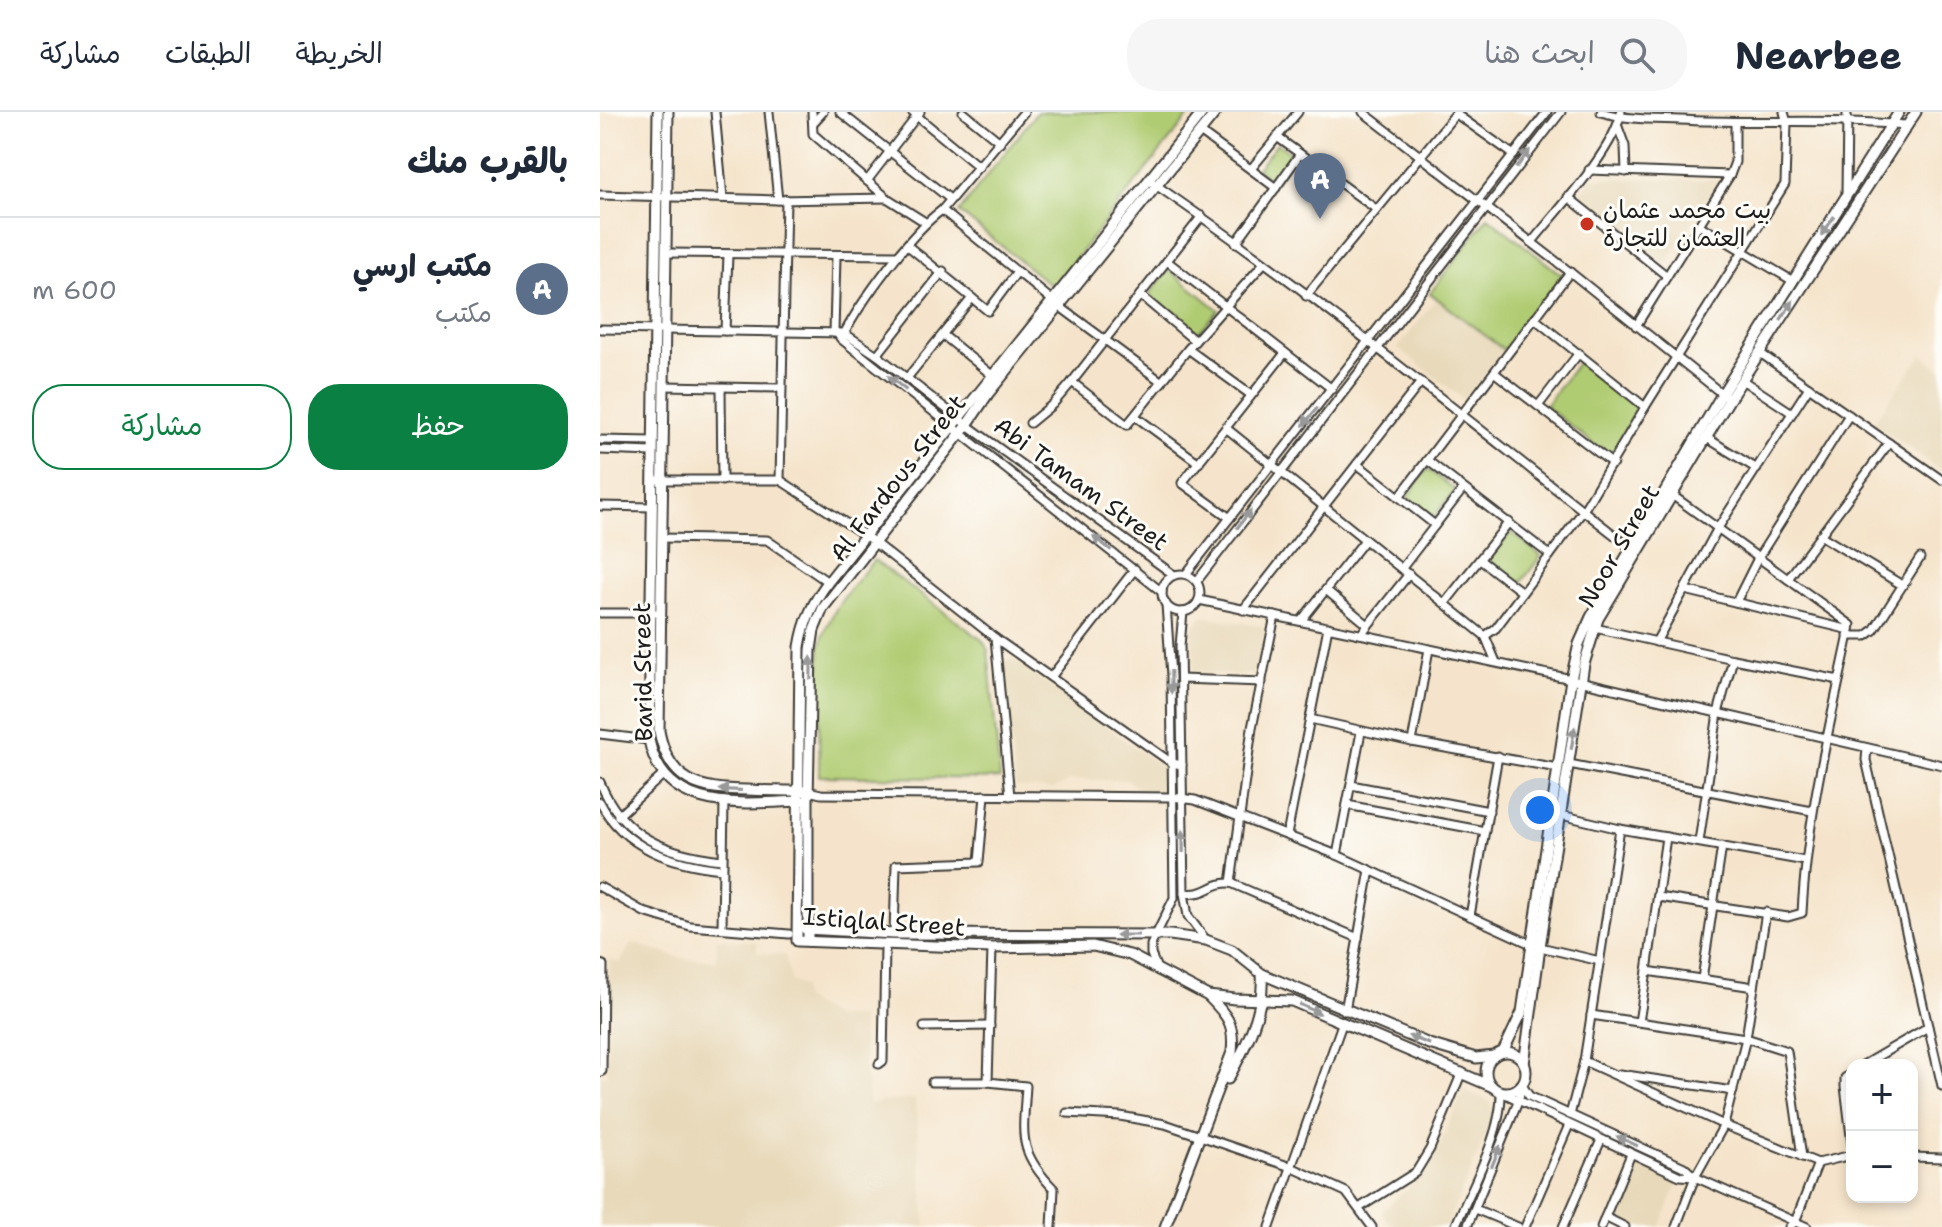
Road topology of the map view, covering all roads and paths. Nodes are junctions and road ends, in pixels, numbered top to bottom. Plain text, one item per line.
1 (658, 112) edge
2 (668, 112) edge
3 (715, 112) edge
4 (769, 112) edge
5 (812, 112) edge
6 (823, 112) edge
7 (840, 112) edge
8 (963, 112) edge
9 (1012, 112) edge
10 (1203, 112) edge
11 (1216, 112) edge
12 (1298, 112) edge
13 (1363, 112) edge
14 (1561, 112) edge
15 (1602, 112) edge
16 (1724, 112) edge
17 (1784, 112) edge
18 (1899, 112) edge
19 (917, 113) edge
20 (1457, 113) edge
21 (1913, 113) edge
22 (1542, 114) edge
23 (1022, 115) edge
24 (1620, 115) edge
25 (1848, 117) edge
26 (1723, 122) junction
27 (1735, 122) junction
28 (813, 123) junction
29 (1787, 123) junction
30 (1892, 123) junction
31 (1906, 125) junction
32 (1618, 127) junction
33 (1200, 132) junction
34 (1277, 137) junction
35 (1000, 142) junction
36 (889, 151) junction
37 (1300, 154) junction
38 (1514, 155) junction
39 (1423, 157) junction
40 (979, 167) junction
41 (1251, 169) junction
42 (1589, 170) junction
43 (1626, 172) junction
44 (1730, 175) junction
45 (867, 181) junction
46 (1152, 182) junction
47 (1276, 188) junction
48 (600, 195) edge
49 (662, 197) junction
50 (1568, 197) junction
51 (1846, 197) junction
52 (723, 198) junction
53 (887, 198) junction
54 (950, 199) junction
55 (782, 200) junction
56 (1483, 204) junction
57 (1376, 209) junction
58 (942, 210) junction
59 (1202, 216) junction
60 (925, 222) junction
61 (1699, 225) junction
62 (1532, 242) junction
63 (1236, 243) junction
64 (908, 246) junction
65 (1744, 250) junction
66 (666, 253) junction
67 (728, 255) junction
68 (786, 255) junction
69 (898, 255) junction
70 (836, 256) junction
71 (1167, 261) junction
72 (1263, 264) junction
73 (943, 271) junction
74 (1017, 272) junction
75 (1570, 272) junction
76 (1667, 276) junction
77 (1793, 281) junction
78 (1140, 295) junction
79 (1306, 296) junction
80 (972, 298) junction
81 (1055, 303) junction
82 (1227, 307) junction
83 (1535, 319) junction
84 (1636, 326) junction
85 (600, 329) edge
86 (660, 329) junction
87 (725, 331) junction
88 (781, 332) junction
89 (839, 334) junction
90 (943, 335) junction
91 (1105, 340) junction
92 (1195, 341) junction
93 (1372, 346) junction
94 (1188, 349) junction
95 (1285, 353) junction
96 (1579, 353) junction
97 (1760, 353) junction
98 (877, 355) junction
99 (1676, 358) junction
100 (1495, 373) junction
101 (993, 376) junction
102 (907, 378) junction
103 (1742, 380) junction
104 (1072, 382) junction
105 (1162, 382) junction
106 (1421, 382) junction
107 (664, 386) junction
108 (1809, 387) junction
109 (721, 388) junction
110 (780, 388) junction
111 (1332, 389) junction
112 (1251, 395) junction
113 (1725, 397) junction
114 (1538, 406) junction
115 (1645, 407) junction
116 (1792, 413) junction
117 (1849, 415) junction
118 (1135, 416) junction
119 (1461, 416) junction
120 (1030, 423) dead end
121 (960, 426) junction
122 (1226, 428) junction
123 (1707, 438) junction
124 (600, 440) edge
125 (1889, 443) junction
126 (654, 446) junction
127 (600, 450) edge
128 (1427, 460) junction
129 (1199, 463) junction
130 (1272, 464) junction
131 (1357, 464) junction
132 (1613, 464) junction
133 (1757, 469) junction
134 (1280, 471) junction
135 (658, 479) junction
136 (780, 480) junction
137 (1942, 480) edge
138 (722, 481) junction
139 (1463, 489) junction
140 (1672, 495) junction
141 (1399, 497) junction
142 (600, 506) edge
143 (653, 507) junction
144 (1324, 507) junction
145 (1583, 511) junction
146 (1230, 518) junction
147 (1509, 522) junction
148 (1435, 525) junction
149 (1718, 528) junction
150 (1820, 535) junction
151 (866, 536) junction
152 (662, 538) junction
153 (1365, 540) junction
154 (875, 543) junction
155 (1631, 548) junction
156 (1550, 555) junction
157 (1758, 558) junction
158 (1920, 558) dead end
159 (1480, 560) junction
160 (1135, 569) junction
161 (1406, 571) junction
162 (1186, 574) junction
163 (1174, 575) junction
164 (1788, 579) junction
165 (1197, 581) junction
166 (828, 582) junction
167 (1902, 585) junction
168 (1326, 590) junction
169 (1685, 590) junction
170 (1162, 592) junction
171 (1522, 592) junction
172 (1199, 600) junction
173 (1736, 602) junction
174 (1445, 603) junction
175 (1166, 604) junction
176 (1243, 610) junction
177 (1183, 612) junction
178 (600, 613) edge
179 (656, 613) junction
180 (1275, 616) junction
181 (1301, 621) junction
182 (1368, 625) junction
183 (1328, 627) junction
184 (1595, 628) junction
185 (1849, 633) junction
186 (1361, 634) junction
187 (1485, 636) junction
188 (995, 638) junction
189 (1656, 642) junction
190 (1429, 649) junction
191 (1733, 659) junction
192 (1496, 662) junction
193 (1051, 677) junction
194 (1181, 679) junction
195 (1571, 679) junction
196 (1839, 680) junction
197 (1262, 682) junction
198 (1582, 682) junction
199 (1718, 713) junction
200 (1310, 719) junction
201 (1361, 732) junction
202 (600, 734) edge
203 (652, 734) junction
204 (1827, 738) junction
205 (1412, 742) junction
206 (1867, 748) junction
207 (1498, 756) junction
208 (1172, 763) junction
209 (1569, 764) junction
210 (1182, 765) junction
211 (1942, 765) edge
212 (1558, 768) junction
213 (663, 775) junction
214 (600, 782) edge
215 (1351, 785) junction
216 (1706, 790) junction
217 (985, 795) junction
218 (803, 796) junction
219 (1010, 796) junction
220 (1172, 797) junction
221 (1182, 797) junction
222 (724, 801) junction
223 (600, 802) edge
224 (1347, 805) junction
225 (1489, 811) junction
226 (1812, 811) junction
227 (1561, 815) junction
228 (618, 816) junction
229 (1238, 816) junction
230 (1620, 829) junction
231 (1485, 831) junction
232 (1287, 835) junction
233 (1666, 837) junction
234 (1699, 842) junction
235 (1722, 846) junction
236 (1337, 855) junction
237 (1805, 861) junction
238 (722, 865) junction
239 (1370, 870) junction
240 (1231, 883) junction
241 (600, 887) edge
242 (1184, 893) junction
243 (1658, 897) junction
244 (1712, 904) junction
245 (1766, 912) junction
246 (1470, 916) junction
247 (722, 928) junction
248 (808, 928) junction
249 (894, 934) junction
250 (794, 935) junction
251 (1156, 935) junction
252 (1358, 938) junction
253 (1206, 940) junction
254 (808, 941) junction
255 (885, 946) junction
256 (1536, 946) junction
257 (992, 948) junction
258 (1600, 961) junction
259 (600, 964) edge
260 (1158, 971) junction
261 (1647, 971) junction
262 (1262, 974) junction
263 (1702, 979) junction
264 (1754, 987) junction
265 (1208, 996) junction
266 (1259, 1000) junction
267 (1345, 1011) junction
268 (1591, 1015) junction
269 (1639, 1022) junction
270 (1342, 1024) junction
271 (990, 1026) junction
272 (924, 1027) dead end
273 (1928, 1027) junction
274 (1746, 1038) junction
275 (1498, 1054) junction
276 (1873, 1059) edge
277 (1584, 1061) junction
278 (879, 1064) dead end
279 (1524, 1064) junction
280 (600, 1072) edge
281 (1462, 1072) junction
282 (1608, 1072) junction
283 (932, 1082) dead end
284 (988, 1082) junction
285 (1522, 1085) junction
286 (1491, 1086) junction
287 (1942, 1086) edge
288 (1733, 1091) junction
289 (1501, 1092) junction
290 (1518, 1102) junction
291 (1210, 1110) junction
292 (1067, 1113) dead end
293 (1570, 1115) junction
294 (1569, 1125) junction
295 (1724, 1125) junction
296 (1200, 1137) junction
297 (1601, 1140) junction
298 (1631, 1154) junction
299 (1846, 1156) edge
300 (1802, 1157) junction
301 (1918, 1157) edge
302 (1942, 1158) edge
303 (1818, 1163) junction
304 (1291, 1167) junction
305 (1695, 1177) junction
306 (1359, 1208) junction
307 (1475, 1209) junction
308 (1605, 1217) junction
309 (1792, 1224) edge
310 (1052, 1227) edge
311 (1165, 1227) edge
312 (1270, 1227) edge
313 (1372, 1227) edge
314 (1455, 1227) edge
315 (1467, 1227) edge
316 (1518, 1227) edge
317 (1525, 1227) edge
318 (1563, 1227) edge
319 (1601, 1227) edge
320 (1625, 1227) edge
321 (1676, 1227) edge
322 (1807, 1227) edge

1 - 49 main road, Barid Street
2 - 49 main road, Barid Street
3 - 52 street
4 - 55 street
5 - 28 street
6 - 28 street
7 - 36 street
8 - 35 street
9 - 23 street
10 - 46 main road, Al Fardous Street
11 - 33 main road, Al Fardous Street
12 - 34 street
13 - 39 street
56 -> 14 street
15 - 24 street
16 - 26 street
17 - 29 street
18 - 30 main road, Noor Street
19 - 36 street
19 - 40 street
20 - 38 street
20 - 39 street
21 - 31 main road, Noor Street
22 - 38 street
23 - 35 street
24 - 26 street
24 - 32 street
25 - 29 street
25 - 30 street
25 - 51 street
26 - 27 street
27 - 29 street
27 - 44 street
28 - 45 street
29 - 65 street
30 - 31 street
30 - 51 main road, Noor Street
97 -> 31 main road, Noor Street
32 - 42 street
32 - 43 street
33 - 41 street
33 - 46 main road, Al Fardous Street
34 - 37 street
34 - 41 street
35 - 40 street
36 - 45 street
36 - 54 street
37 - 47 street
37 - 57 street
38 - 56 street
39 - 56 street
39 - 57 street
40 - 54 street
41 - 47 street
42 - 43 street
42 - 50 street
43 - 44 street
44 - 61 street
45 - 53 street
46 - 59 street
46 - 81 main road, Al Fardous Street
47 - 63 street
48 - 49 street
49 - 52 street
49 - 66 main road, Barid Street
49 - 86 main road, Barid Street
50 - 62 street
50 - 76 street
51 -> 77 main road, Noor Street
52 - 55 street
53 - 55 street
53 - 60 street
54 - 58 street
55 - 68 street
56 - 62 street
56 - 93 street
57 - 79 street
58 - 60 street
58 - 74 street
59 - 63 street
59 - 71 street
60 - 64 street
61 - 65 street
61 - 76 street
62 - 75 street
63 - 72 street
64 - 69 street
64 - 73 street
65 - 77 street
65 - 99 street
66 - 67 street
66 - 86 main road, Barid Street
67 - 68 street
67 - 87 street
68 - 70 street
68 - 88 street
69 - 70 street
69 - 89 street
70 - 89 street
71 - 78 street
71 - 82 street
72 - 79 street
72 - 82 street
73 - 80 street
73 - 98 street
74 - 80 street
74 - 81 street
75 - 83 street
75 - 84 street
76 - 84 street
77 - 113 main road, Noor Street
78 - 91 street
78 - 92 street
79 - 93 street
80 - 90 street
81 - 91 street
81 - 101 main road, Al Fardous Street
81 - 121 main road, Al Fardous Street
82 - 92 street
82 - 95 street
83 - 96 street
83 - 100 street
84 - 99 street
85 - 86 street
86 - 87 street
86 - 107 main road, Barid Street
86 - 126 main road, Barid Street
87 - 88 street
88 - 89 street
88 - 110 street
89 - 98 street, Abi Tamam Street
121 -> 89 street, Abi Tamam Street
90 - 101 street
90 - 102 street
91 - 104 street
91 - 105 street
92 - 94 street
93 - 106 street
93 - 111 street
93 - 134 street
94 - 105 street
94 - 112 street
95 - 111 street
95 - 112 street
96 - 114 street
96 - 115 street
97 - 103 main road, Noor Street
97 - 108 street
98 - 102 street, Abi Tamam Street
99 - 113 street
99 - 115 street
100 - 114 street
100 - 119 street
101 - 121 main road, Al Fardous Street
102 - 121 street, Abi Tamam Street
103 - 113 main road, Noor Street
103 - 116 street
104 - 118 street
104 - 120 street
105 - 118 street
106 - 119 street
106 - 131 street
107 - 109 street
107 - 135 main road, Barid Street
108 - 116 street
108 - 117 street
109 - 110 street
109 - 138 street
110 - 136 street
111 -> 130 street
112 - 122 street
113 - 123 main road, Noor Street
113 - 155 main road, Noor Street
114 - 132 street
115 - 132 street
116 - 133 street
117 - 125 street
117 - 157 street
118 - 129 street
119 - 128 street
119 - 145 street
121 - 151 main road, Al Fardous Street
121 - 154 main road, Al Fardous Street
160 -> 121 street, Abi Tamam Street
121 - 163 street, Abi Tamam Street
122 - 129 street
122 - 130 street
123 - 133 street
123 - 140 main road, Noor Street
124 - 126 street
125 - 137 street
125 - 150 street
126 - 127 street
126 - 135 main road, Barid Street
128 - 139 street
128 - 141 street
129 - 146 street
130 - 134 street
130 - 146 street
131 - 141 street
131 - 144 street
132 - 145 street
133 - 149 street
134 - 144 street
165 -> 134 street
135 - 138 street
135 - 143 main road, Barid Street
135 - 152 main road, Barid Street
136 - 138 street
136 - 151 street
139 - 147 street
139 - 148 street
140 - 149 street
140 - 184 main road, Noor Street
141 - 148 street
142 - 143 street
143 - 179 main road, Barid Street
144 - 153 street
144 - 176 street
145 - 155 street
145 - 156 street
146 - 162 street
147 - 156 street
147 - 159 street
148 - 161 street
149 - 157 street
149 - 169 street
150 - 164 street
150 - 167 street
151 - 154 street
151 - 166 main road, Al Fardous Street
152 - 166 street
152 - 179 main road, Barid Street
153 - 161 street
153 - 168 street
154 - 188 street
218 -> 154 main road, Al Fardous Street
155 - 195 main road, Noor Street
156 - 171 street
157 - 164 street
157 - 173 street
158 - 167 street
159 - 171 street
159 - 174 street
160 - 170 street, Abi Tamam Street
160 - 193 street
161 - 174 street
161 - 182 street
162 - 163 street
162 - 165 street
163 - 170 street
164 - 185 street
165 - 172 street
166 - 218 main road, Al Fardous Street
167 - 185 street
168 - 181 street
168 - 182 street
169 - 173 street
169 - 189 street
170 - 175 street
171 - 187 street
172 - 176 street
172 - 177 street
173 - 185 street
174 - 187 street
175 - 177 street
175 -> 208 street
176 - 180 street
177 - 194 street
178 - 179 street
179 - 203 main road, Barid Street
180 - 181 street
180 - 197 street
181 - 183 street
182 - 186 street
183 - 186 street
183 - 200 street
184 - 189 street
184 - 198 main road, Noor Street
185 - 196 street
186 - 190 street
187 - 192 street
188 - 193 street
188 - 219 street
189 - 191 street
190 - 192 street
190 - 205 street
191 - 196 street
191 - 199 street
192 - 195 street
193 - 208 street
194 - 197 street
194 - 210 street
195 - 198 street
195 - 212 main road, Noor Street
196 - 204 street
197 - 229 street
198 - 199 street
209 -> 198 main road, Noor Street
199 - 204 street
199 - 216 street
200 - 201 street
200 - 232 street
201 - 205 street
201 - 215 street
202 - 203 street
203 - 213 main road, Barid Street
218 -> 203 main road, Barid Street
204 - 206 street
204 - 226 street
205 - 207 street
206 - 211 street
206 - 273 street
207 - 212 street
207 - 225 street
208 - 210 street
208 - 220 street
209 - 216 street
209 - 227 main road, Noor Street
210 - 221 street
212 - 256 main road, Noor Street
213 - 222 main road, Barid Street
213 - 228 street
214 - 228 street
215 - 224 street
215 - 225 street
216 - 226 street
216 - 234 street
217 - 218 street, Barid Street
217 - 219 street, Barid Street
217 - 249 street
218 - 222 main road, Barid Street
218 - 248 main road, Al Fardous Street
218 - 250 main road, Al Fardous Street
219 - 220 street, Barid Street
220 - 221 street, Barid Street
220 - 251 street
221 - 229 street, Barid Street
242 -> 221 street
222 - 238 street
223 - 238 street
224 - 231 street
224 - 236 street
225 - 231 street
226 - 237 street
227 - 230 street
227 - 256 main road, Noor Street
228 - 238 street
229 - 232 street, Barid Street
229 - 240 street
230 - 233 street
230 - 258 street
231 - 246 street
232 - 236 street, Barid Street
233 - 234 street
233 - 243 street
234 - 235 street
235 - 237 street
235 - 244 street
236 - 239 street, Barid Street
237 - 245 street
238 - 247 street
239 - 246 street, Barid Street
239 - 252 street
240 - 242 street
240 - 252 street
241 - 247 street
242 - 253 street
243 - 244 street
243 - 261 street
244 - 245 street
244 - 263 street
245 - 264 street
246 - 256 street, Barid Street
247 - 250 street
248 - 249 main road, Istiqlal Street
248 - 250 main road, Istiqlal Street
248 - 254 main road, Al Fardous Street
251 -> 249 main road, Istiqlal Street
250 - 254 main road, Istiqlal Street
251 - 253 main road, Istiqlal Street
251 - 260 street
252 - 267 street
253 - 262 main road, Istiqlal Street
254 - 255 main road, Istiqlal Street
255 - 257 main road, Istiqlal Street
255 - 278 street
256 - 258 street, Barid Street
256 - 275 main road, Noor Street
256 - 279 main road, Noor Street
257 - 260 main road, Istiqlal Street
257 - 271 street
258 - 268 street
259 - 280 street
260 - 265 main road, Istiqlal Street
261 - 263 street
261 - 269 street
262 - 266 main road
262 - 267 main road, Istiqlal Street
263 - 264 street
264 - 274 street
265 - 266 main road, Istiqlal Street
265 - 291 main road
266 -> 270 main road, Istiqlal Street
266 - 291 main road
275 -> 267 main road, Istiqlal Street
268 - 269 street
268 - 277 street
269 - 274 street
270 - 281 main road, Istiqlal Street
270 - 304 street
271 - 272 street
271 - 284 street
273 - 276 street
273 - 287 street
274 - 288 street
274 - 300 street
275 - 279 main road
275 - 286 main road
277 - 282 street
277 - 293 street
279 - 285 main road
281 - 286 main road, Istiqlal Street
281 - 306 street
282 - 288 street
282 - 295 street
283 - 284 street
284 - 310 street
285 - 289 main road
285 - 290 street
285 - 293 street
286 - 289 main road
288 - 295 street
289 - 290 street
289 - 314 street
290 - 294 street
307 -> 290 street
291 - 296 main road
292 - 296 street
305 -> 293 street
294 - 297 street
294 - 317 street
295 - 300 street
295 - 305 street
296 - 304 street
296 - 311 main road
297 - 298 street
297 - 318 street
298 - 305 street
298 - 308 street
299 - 303 street
300 - 303 street
301 - 302 street
303 - 309 street
304 - 306 street
304 - 312 street
305 - 309 street
305 - 321 street
306 - 313 street
307 - 315 street
307 - 316 street
308 - 319 street
308 - 320 street
309 - 322 street

